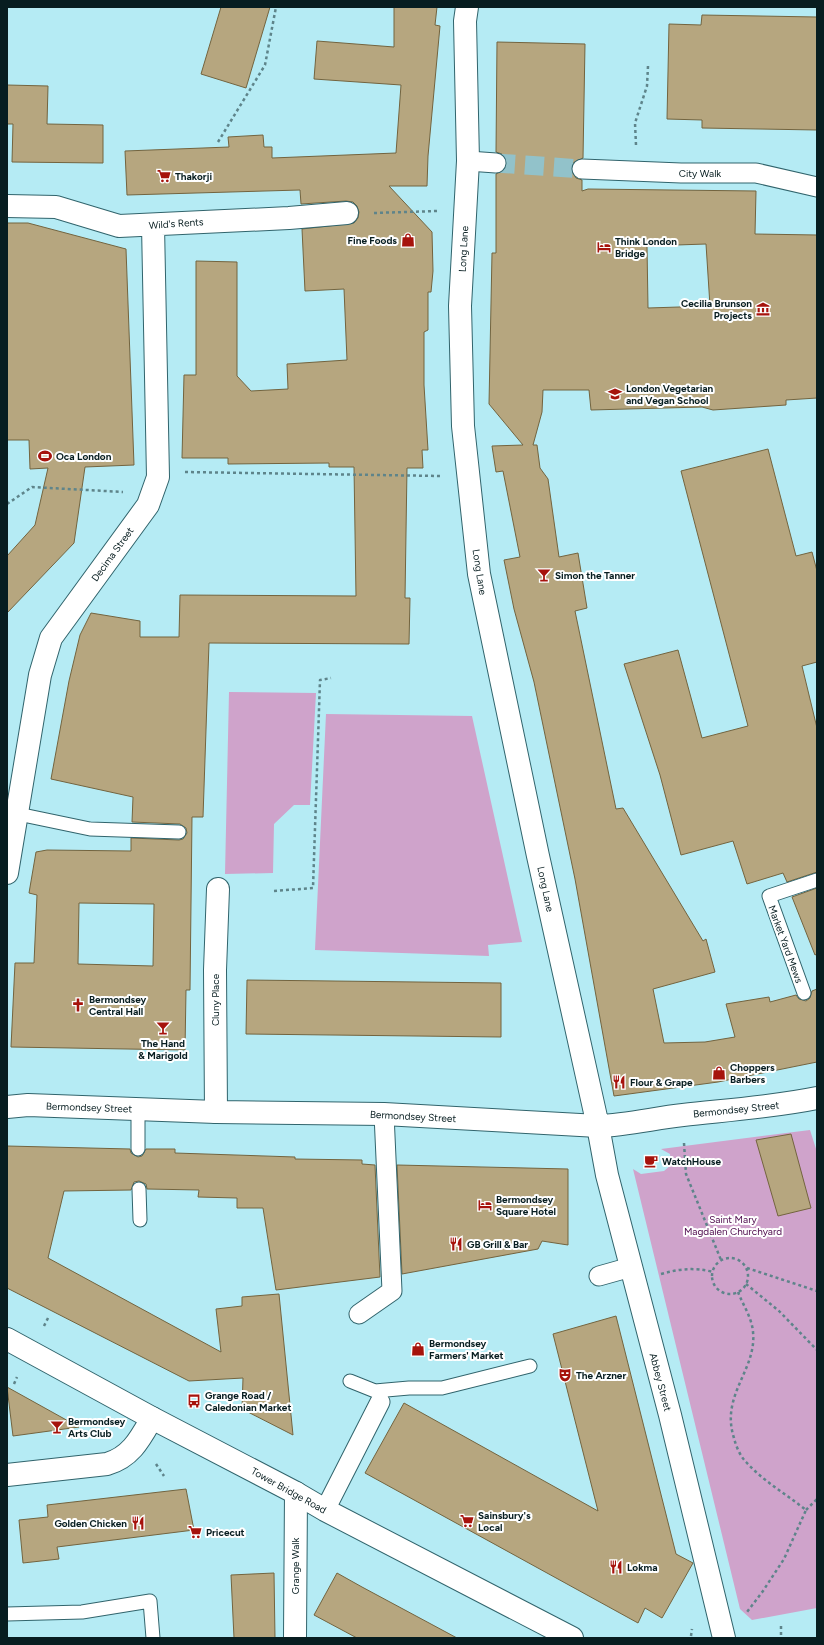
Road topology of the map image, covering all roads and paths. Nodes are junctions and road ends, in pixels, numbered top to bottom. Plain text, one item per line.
1 (276, 7) edge
2 (467, 7) edge
3 (648, 66) dead end
4 (218, 142) dead end
5 (468, 161) junction
6 (496, 163) tunnel mouth
7 (582, 169) tunnel mouth
8 (637, 171) junction
9 (817, 187) edge
10 (7, 206) edge
11 (440, 210) dead end
12 (357, 213) joint
13 (152, 225) junction
14 (158, 472) junction
15 (468, 477) junction
16 (153, 494) junction
17 (7, 504) edge
18 (331, 678) dead end
19 (18, 814) junction
20 (179, 832) dead end
21 (7, 873) edge
22 (817, 880) edge
23 (218, 889) dead end
24 (274, 891) dead end
25 (804, 993) dead end
26 (817, 1098) edge
27 (7, 1107) edge
28 (138, 1109) junction
29 (216, 1112) junction
30 (384, 1114) junction
31 (598, 1126) junction
32 (683, 1138) dead end
33 (138, 1149) dead end
34 (139, 1189) dead end
35 (140, 1220) dead end
36 (721, 1260) junction
37 (631, 1266) junction
38 (746, 1268) junction
39 (712, 1272) junction
40 (659, 1275) dead end
41 (599, 1276) dead end
42 (746, 1284) junction
43 (817, 1290) edge
44 (738, 1292) junction
45 (359, 1314) dead end
46 (49, 1316) dead end
47 (44, 1326) dead end
48 (7, 1339) edge
49 (817, 1350) edge
50 (530, 1366) dead end
51 (17, 1377) dead end
52 (350, 1381) dead end
53 (14, 1384) dead end
54 (380, 1402) dead end
55 (152, 1418) junction
56 (154, 1462) dead end
57 (7, 1475) edge
58 (164, 1476) dead end
59 (296, 1493) junction
60 (817, 1499) edge
61 (325, 1510) junction
62 (806, 1510) junction
63 (7, 1614) edge
64 (745, 1614) dead end
65 (781, 1626) dead end
66 (781, 1636) dead end
67 (153, 1638) edge
68 (295, 1638) edge
69 (572, 1638) edge
70 (724, 1638) edge

1 - 4 path
2 - 5 main road, Long Lane
3 - 8 path
5 - 6 street
5 - 15 main road, Long Lane
7 - 8 street, City Walk
8 - 9 street, City Walk
10 - 13 main road, Wild's Rents
11 - 12 path
12 - 13 main road, Wild's Rents
13 - 14 main road, Decima Street
14 - 15 path
14 - 16 main road, Decima Street
15 - 31 main road, Long Lane
16 - 17 path
16 - 19 main road, Decima Street
18 - 24 path
19 - 20 lane
19 - 21 main road, Decima Street
22 - 25 lane, Market Yard Mews
23 - 29 main road, Cluny Place
26 - 31 main road, Bermondsey Street
27 - 28 main road, Bermondsey Street
28 - 29 main road, Bermondsey Street
28 - 33 lane
29 - 30 main road, Bermondsey Street
30 - 31 main road, Bermondsey Street
30 - 45 street
31 - 37 main road, Abbey Street
32 - 36 path
34 - 35 lane
36 - 38 path
36 - 39 path
37 - 41 street
37 - 70 main road, Abbey Street
38 - 42 path
38 - 43 path
39 - 40 path
39 - 44 path
42 - 44 path
42 - 49 path
44 - 62 path
46 - 47 path
48 - 55 main road, Tower Bridge Road
50 - 52 lane
51 - 53 path
54 - 61 street
55 - 57 main road
55 - 59 main road, Tower Bridge Road
56 - 58 path
59 - 61 main road, Tower Bridge Road
59 - 68 main road, Grange Walk
60 - 62 path
61 - 69 main road, Tower Bridge Road
62 - 64 path
63 - 67 lane
65 - 66 path

